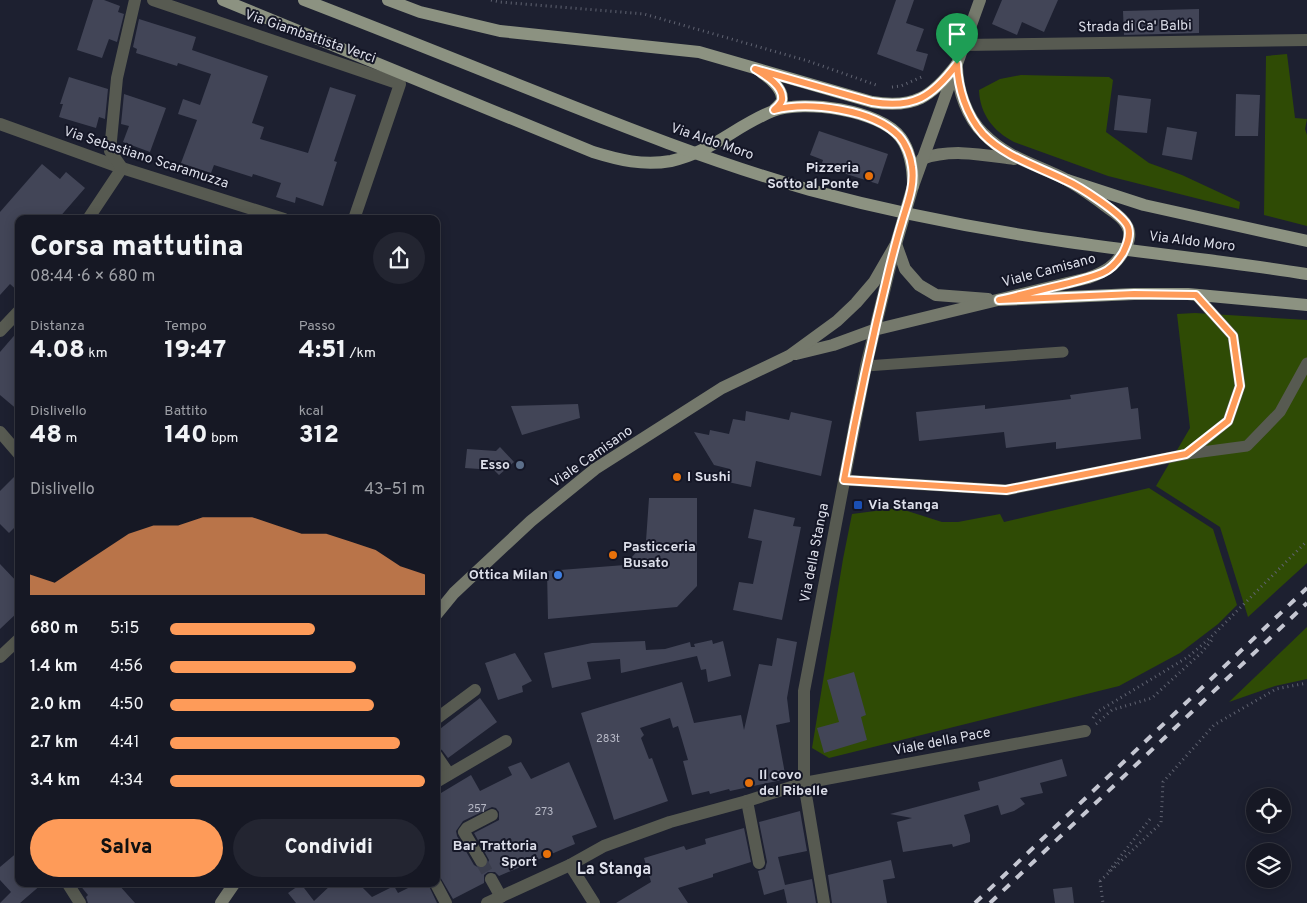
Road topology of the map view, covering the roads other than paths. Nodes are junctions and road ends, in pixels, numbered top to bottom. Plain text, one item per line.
1 (135, 0) edge
2 (153, 0) edge
3 (223, 0) edge
4 (304, 0) edge
5 (388, 0) edge
6 (980, 0) edge
7 (1307, 40) edge
8 (963, 45) junction
9 (957, 64) junction
10 (755, 69) junction
11 (774, 110) junction
12 (0, 124) edge
13 (922, 159) junction
14 (1021, 160) junction
15 (122, 168) junction
16 (1067, 180) junction
17 (913, 186) junction
18 (91, 215) edge
19 (271, 215) edge
20 (355, 215) edge
21 (1307, 240) edge
22 (896, 244) junction
23 (1307, 274) edge
24 (1196, 295) junction
25 (999, 300) junction
26 (1307, 306) edge
27 (15, 315) edge
28 (874, 330) junction
29 (0, 331) edge
30 (1063, 352) dead end
31 (789, 356) junction
32 (1307, 363) edge
33 (866, 366) junction
34 (0, 432) edge
35 (15, 449) edge
36 (1186, 454) junction
37 (844, 480) junction
38 (440, 610) edge
39 (15, 643) edge
40 (0, 657) edge
41 (475, 690) dead end
42 (440, 716) edge
43 (1090, 728) road end
44 (506, 741) dead end
45 (440, 761) edge
46 (449, 774) junction
47 (440, 780) edge
48 (804, 783) junction
49 (747, 801) junction
50 (492, 815) dead end
51 (481, 862) tunnel mouth
52 (759, 863) dead end
53 (570, 865) junction
54 (491, 878) tunnel mouth
55 (70, 887) edge
56 (232, 887) edge
57 (438, 887) edge
58 (501, 897) junction
59 (80, 903) edge
60 (220, 903) edge
61 (446, 903) edge
62 (487, 903) edge
63 (594, 903) edge
64 (824, 903) edge

1 - 15 street
2 - 20 street, Via Giambattista Verci
3 - 11 main road
4 - 23 main road, Via Aldo Moro, bridge
5 - 10 main road
6 - 8 main road
7 - 8 street, Strada di Ca' Balbi
8 - 9 main road
9 - 10 main road
9 - 13 main road, Viale Camisano
9 - 14 main road, Viale Camisano
10 - 11 main road
11 - 17 main road
12 - 15 street, Via Sebastiano Scaramuzza
13 - 14 main road, Viale Camisano
13 - 17 main road, Viale Camisano
14 - 16 main road, Viale Camisano
15 - 18 street
15 - 19 street, Via Sebastiano Scaramuzza
16 - 21 main road
16 - 25 main road, Viale Camisano
17 - 22 main road, Viale Camisano
22 - 25 main road, Viale Camisano
22 - 28 street, Via della Stanga
22 - 31 main road, Viale Camisano
24 - 25 main road
24 - 26 main road
24 - 36 lane
25 - 28 main road, Viale Camisano
27 - 29 street
28 - 31 main road, Viale Camisano
28 - 33 street, Via della Stanga
30 - 33 lane
31 - 38 main road, Viale Camisano
32 - 36 lane
33 - 37 street, Via della Stanga
34 - 35 street
36 - 37 lane
37 - 48 street, Via della Stanga
39 - 40 street
41 - 42 street
43 - 48 street, Viale della Pace
44 - 46 street
45 - 46 street
46 - 47 street
48 - 49 street, Viale della Pace
48 - 64 street
49 - 52 street
49 - 53 street, Viale della Pace
50 - 51 street
53 - 58 street, Viale della Pace
53 - 63 street
54 - 58 street
55 - 59 street
56 - 60 main road
57 - 61 street
58 - 62 street, Viale della Pace

